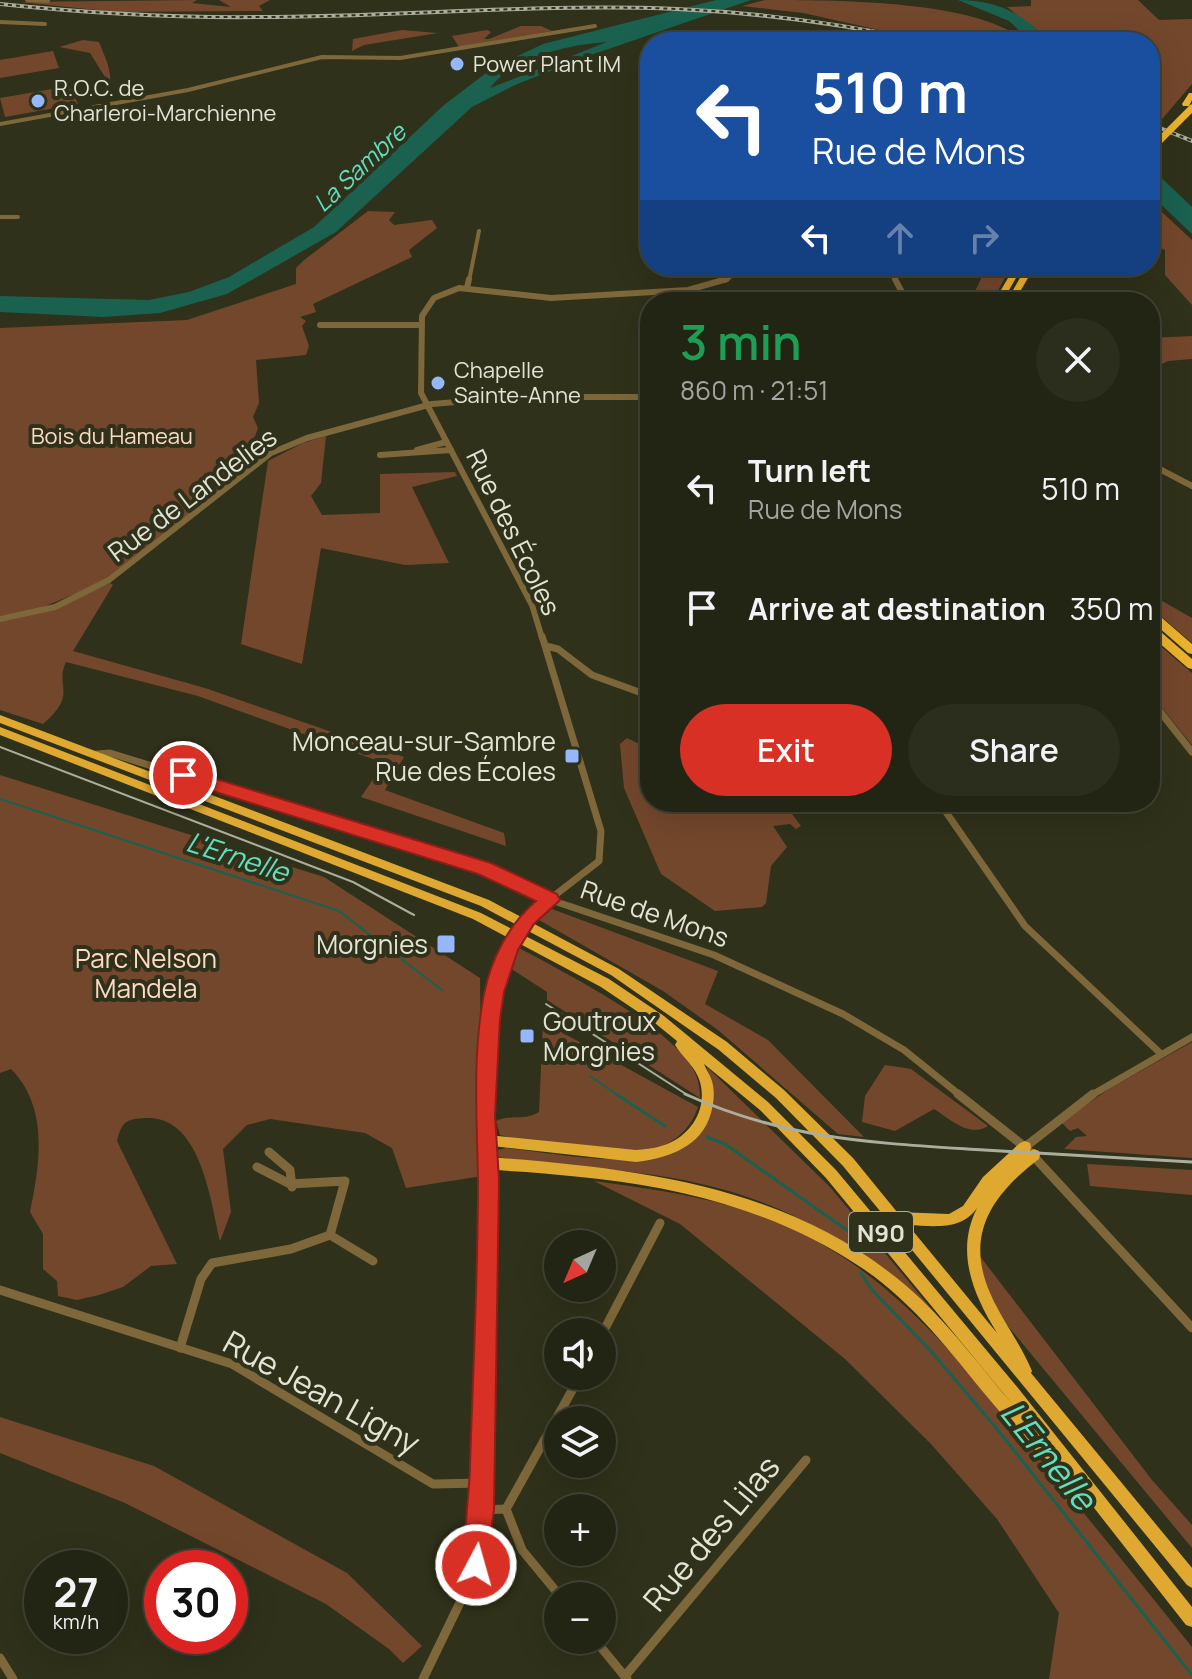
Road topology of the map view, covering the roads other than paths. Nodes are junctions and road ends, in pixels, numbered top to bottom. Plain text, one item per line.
1 (27, 0) edge
2 (48, 0) edge
3 (59, 0) edge
4 (0, 22) edge
5 (45, 24) dead end
6 (595, 26) dead end
7 (1192, 95) edge
8 (1189, 106) edge
9 (0, 124) edge
10 (1160, 131) edge
11 (1160, 139) edge
12 (0, 217) edge
13 (18, 217) dead end
14 (479, 231) dead end
15 (732, 276) edge
16 (467, 288) junction
17 (654, 292) edge
18 (640, 293) edge
19 (320, 325) dead end
20 (420, 325) junction
21 (640, 397) edge
22 (426, 406) junction
23 (446, 442) junction
24 (451, 450) junction
25 (405, 453) junction
26 (380, 455) dead end
27 (1160, 469) edge
28 (1192, 486) edge
29 (0, 619) edge
30 (1160, 623) edge
31 (1160, 638) edge
32 (546, 646) junction
33 (1192, 650) edge
34 (1192, 665) edge
35 (640, 692) edge
36 (1160, 712) edge
37 (0, 719) edge
38 (0, 731) edge
39 (1192, 752) edge
40 (92, 759) junction
41 (946, 812) edge
42 (551, 900) junction
43 (660, 1020) junction
44 (1192, 1037) edge
45 (1159, 1052) junction
46 (488, 1141) junction
47 (1029, 1151) junction
48 (269, 1152) dead end
49 (488, 1163) junction
50 (257, 1167) dead end
51 (292, 1187) junction
52 (897, 1218) junction
53 (660, 1223) dead end
54 (330, 1235) junction
55 (373, 1261) dead end
56 (0, 1290) edge
57 (610, 1318) edge
58 (1192, 1328) edge
59 (180, 1348) junction
60 (1028, 1379) junction
61 (572, 1390) edge
62 (806, 1460) dead end
63 (1073, 1473) junction
64 (482, 1483) junction
65 (506, 1509) junction
66 (482, 1510) junction
67 (1192, 1580) edge
68 (548, 1582) edge
69 (1192, 1619) edge
70 (606, 1654) edge
71 (0, 1658) edge
72 (626, 1678) edge
73 (13, 1679) edge
74 (423, 1679) edge

1 - 2 street
2 - 3 street
4 - 5 street
6 - 9 street
7 - 8 highway
8 - 10 highway
8 - 11 highway, bridge
12 - 13 street
14 - 16 street
15 - 17 street
16 - 18 street
16 - 20 street
19 - 20 street
20 - 22 street
21 - 22 street, Rue de Landelies
22 - 23 street, Rue des Écoles
22 - 29 street, Rue de Landelies
23 - 24 street, Rue des Écoles
23 - 25 street
24 - 25 street
24 - 32 street, Rue des Écoles
25 - 26 street
27 - 28 street
30 - 33 highway
31 - 34 highway
32 - 35 street
32 - 42 street, Rue des Écoles
36 - 39 street
37 - 40 highway, Rue de Mons / N90
38 - 40 highway, Rue de Mons / N90
40 - 42 street, Rue de Mons
40 - 43 highway, N90
40 - 52 highway, N90
41 - 45 street
42 - 46 street, bridge
42 - 47 street, Rue de Mons
43 - 46 highway
43 - 63 highway, N90
44 - 45 street
45 - 47 street
46 - 49 street
47 - 52 highway
47 - 58 street, Rue de Mons
47 - 60 highway
48 - 51 street
49 - 63 highway
49 - 64 street
50 - 51 street
51 - 54 street
52 - 60 highway, N90
53 - 57 street
54 - 55 street
54 - 59 street
56 - 59 street, Rue Jean Ligny
59 - 64 street, Rue Jean Ligny
60 - 67 highway, N90
61 - 65 street
62 - 72 street, Rue des Lilas
63 - 69 highway, N90
64 - 66 street
65 - 66 street
65 - 68 street
66 - 74 street
70 - 72 street
71 - 73 street

